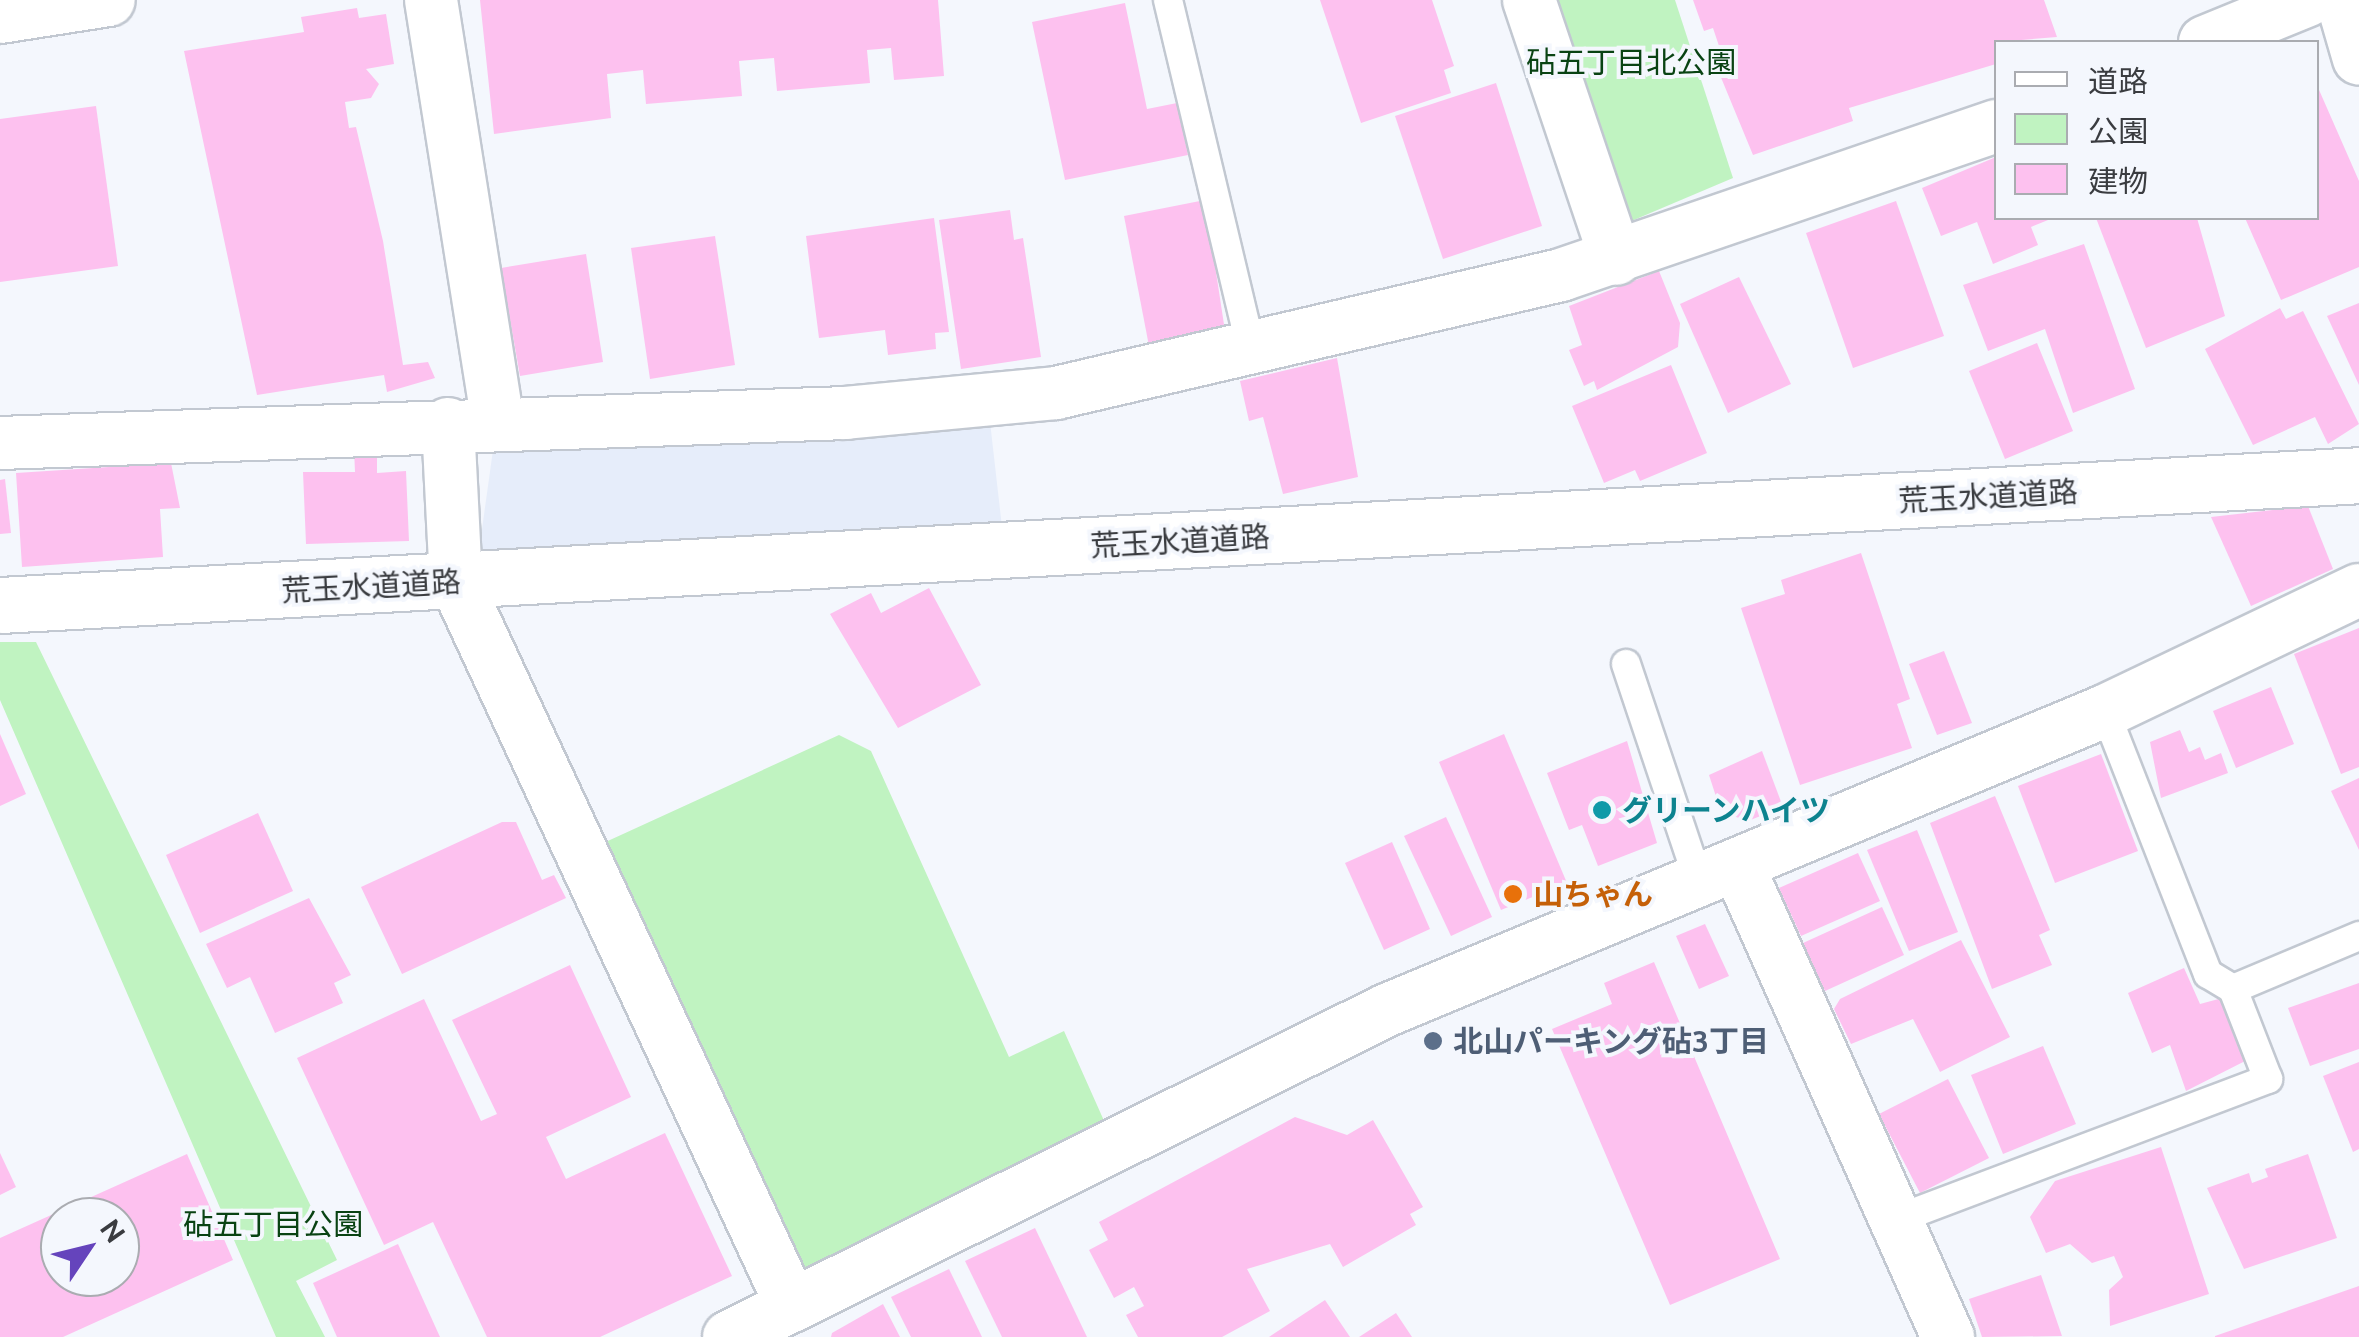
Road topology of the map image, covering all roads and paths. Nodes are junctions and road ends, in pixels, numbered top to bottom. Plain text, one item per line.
1 (110, 0) edge
2 (431, 0) edge
3 (1168, 0) edge
4 (1529, 0) edge
5 (2308, 0) edge
6 (2342, 0) edge
7 (0, 17) edge
8 (2210, 40) edge
9 (2359, 59) edge
10 (1994, 127) edge
11 (1616, 259) junction
12 (1252, 353) junction
13 (473, 423) junction
14 (0, 443) edge
15 (2359, 474) edge
16 (456, 582) junction
17 (2359, 590) edge
18 (0, 606) edge
19 (1626, 664) dead end
20 (2105, 711) junction
21 (1718, 874) junction
22 (2359, 936) edge
23 (2234, 989) junction
24 (1896, 1220) junction
25 (767, 1324) edge
26 (1948, 1337) edge

1 - 7 street
2 - 13 street
3 - 12 lane
4 - 11 street
5 - 8 street
6 - 9 street
10 - 11 street
11 - 12 street
12 - 13 street
13 - 14 street
13 - 16 street
15 - 16 main road, 荒玉水道道路
16 - 18 main road, 荒玉水道道路
16 - 25 street
17 - 20 street
19 - 21 lane
20 - 21 street
20 - 23 lane
21 - 24 street
21 - 25 street
22 - 23 lane
23 - 24 lane
24 - 26 street

